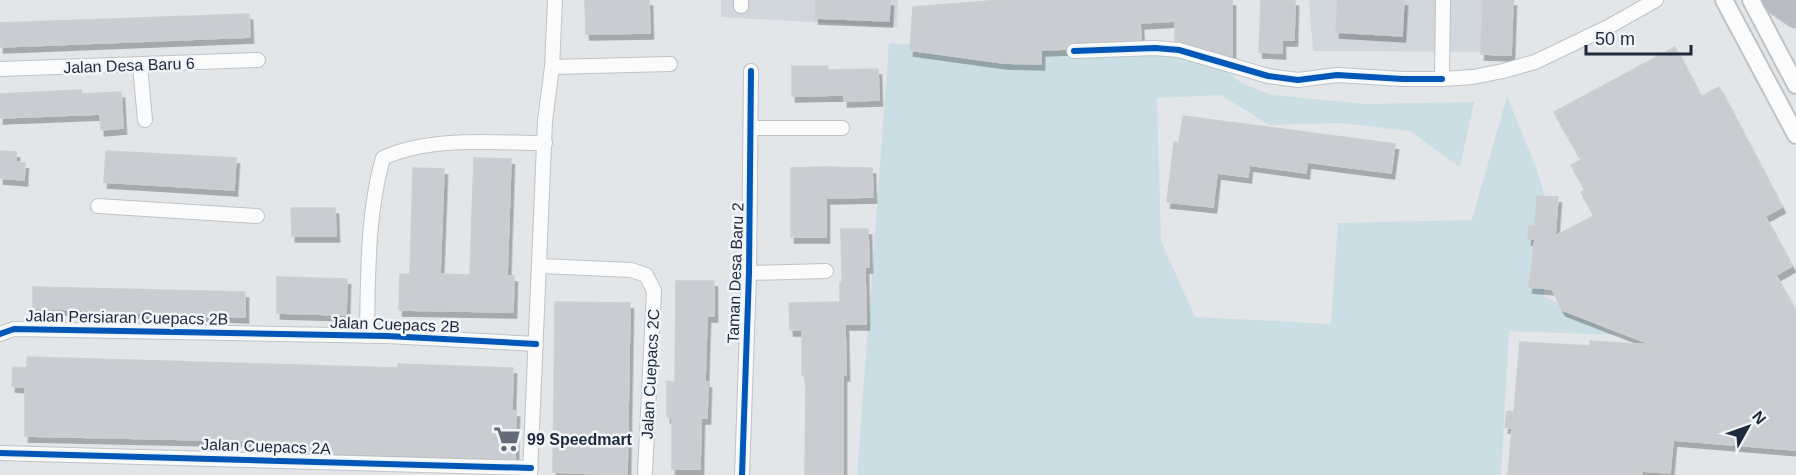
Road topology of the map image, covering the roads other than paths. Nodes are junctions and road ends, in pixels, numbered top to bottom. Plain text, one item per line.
1 (555, 0) edge
2 (1443, 0) edge
3 (1656, 0) edge
4 (1712, 0) edge
5 (1751, 0) edge
6 (1774, 0) edge
7 (1727, 4) edge
8 (1796, 15) edge
9 (1074, 51) dead end
10 (258, 60) dead end
11 (670, 64) dead end
12 (140, 65) junction
13 (552, 68) junction
14 (0, 69) edge
15 (751, 71) dead end
16 (1442, 79) junction
17 (1796, 85) edge
18 (145, 120) dead end
19 (752, 128) junction
20 (842, 128) dead end
21 (1796, 135) edge
22 (545, 143) junction
23 (98, 206) dead end
24 (257, 216) dead end
25 (541, 266) junction
26 (826, 271) dead end
27 (749, 273) junction
28 (254, 333) joint
29 (0, 334) edge
30 (367, 336) junction
31 (536, 344) junction
32 (0, 453) edge
33 (531, 472) edge
34 (645, 473) dead end
35 (742, 475) edge

1 - 13 street
2 - 16 street
3 - 16 street
4 - 7 street
5 - 17 street
6 - 8 highway
7 - 21 street
9 - 16 street
10 - 12 street, Jalan Desa Baru 6
11 - 13 street
12 - 14 street, Jalan Desa Baru 6
12 - 18 street
13 - 22 street
15 - 19 street, Taman Desa Baru 2
19 - 20 street
19 - 27 street, Taman Desa Baru 2
22 - 25 street
22 - 30 street
23 - 24 street
25 - 31 street
25 - 34 street, Jalan Cuepacs 2C
26 - 27 street
27 - 35 street, Taman Desa Baru 2
28 - 29 street, Jalan Persiaran Cuepacs 2B
28 - 30 street, Jalan Cuepacs 2B
30 - 31 street, Jalan Cuepacs 2B
31 - 33 street
32 - 33 street, Jalan Cuepacs 2A

